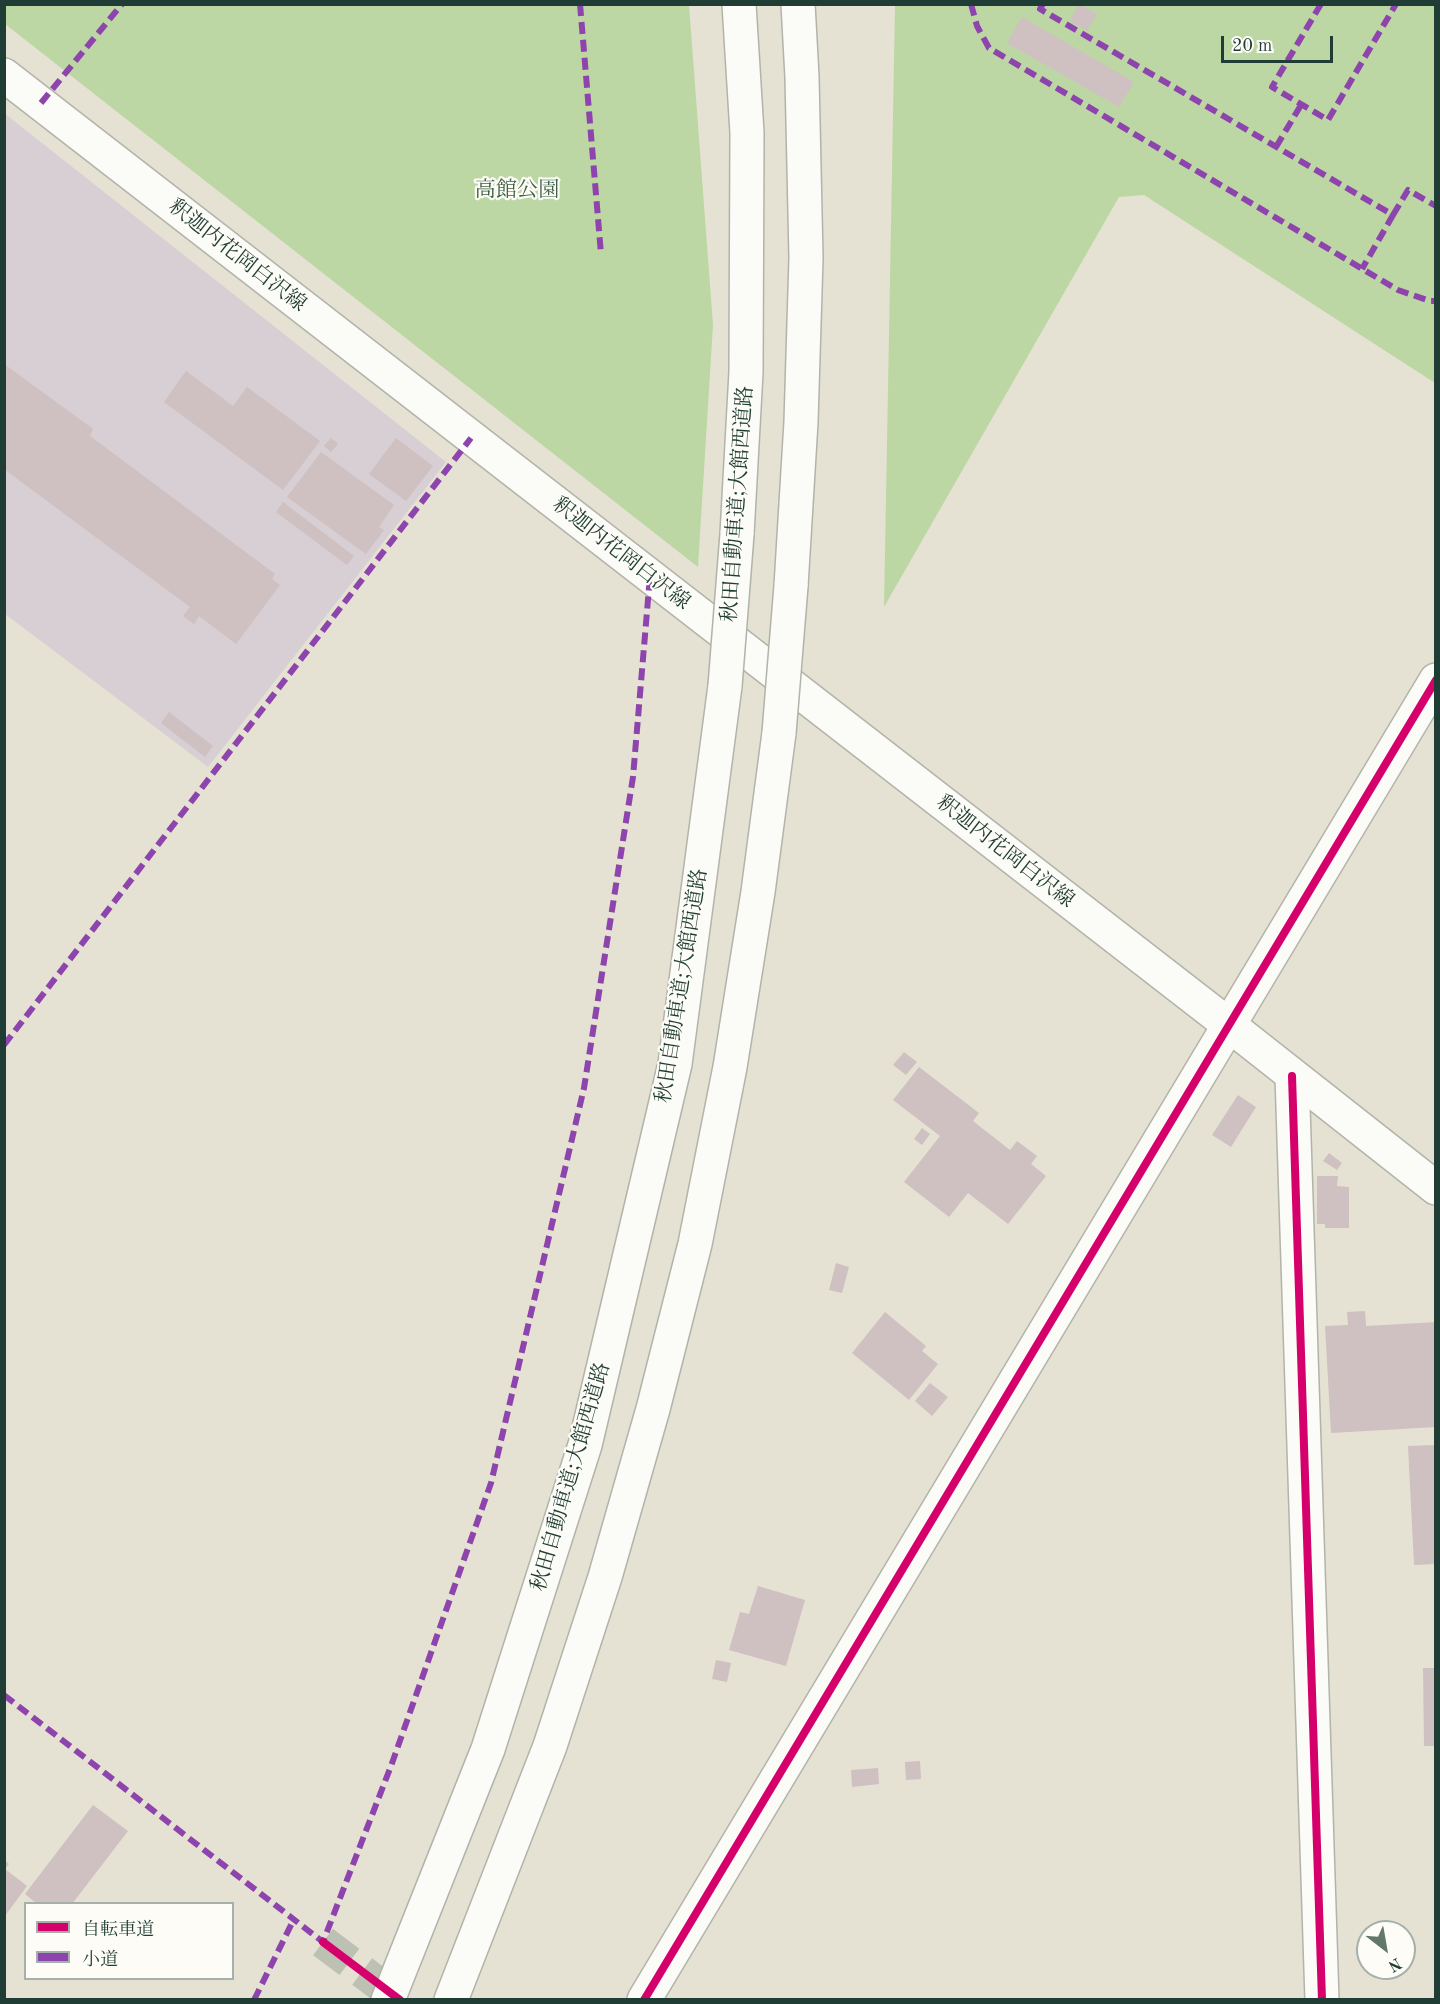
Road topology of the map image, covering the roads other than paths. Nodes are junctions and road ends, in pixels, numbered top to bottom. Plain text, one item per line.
1 (740, 4) edge
2 (798, 4) edge
3 (4, 75) edge
4 (1436, 680) edge
5 (1229, 1025) junction
6 (1292, 1076) junction
7 (1436, 1188) edge
8 (390, 1993) edge
9 (452, 2000) edge
10 (644, 2000) edge
11 (1322, 2000) edge

1 - 8 main road, 秋田自動車道;大館西道路, bridge
2 - 9 main road, bridge
3 - 5 main road, 釈迦内花岡白沢線
4 - 5 main road
5 - 6 main road, 釈迦内花岡白沢線
5 - 10 main road
6 - 7 main road, 釈迦内花岡白沢線
6 - 11 main road

